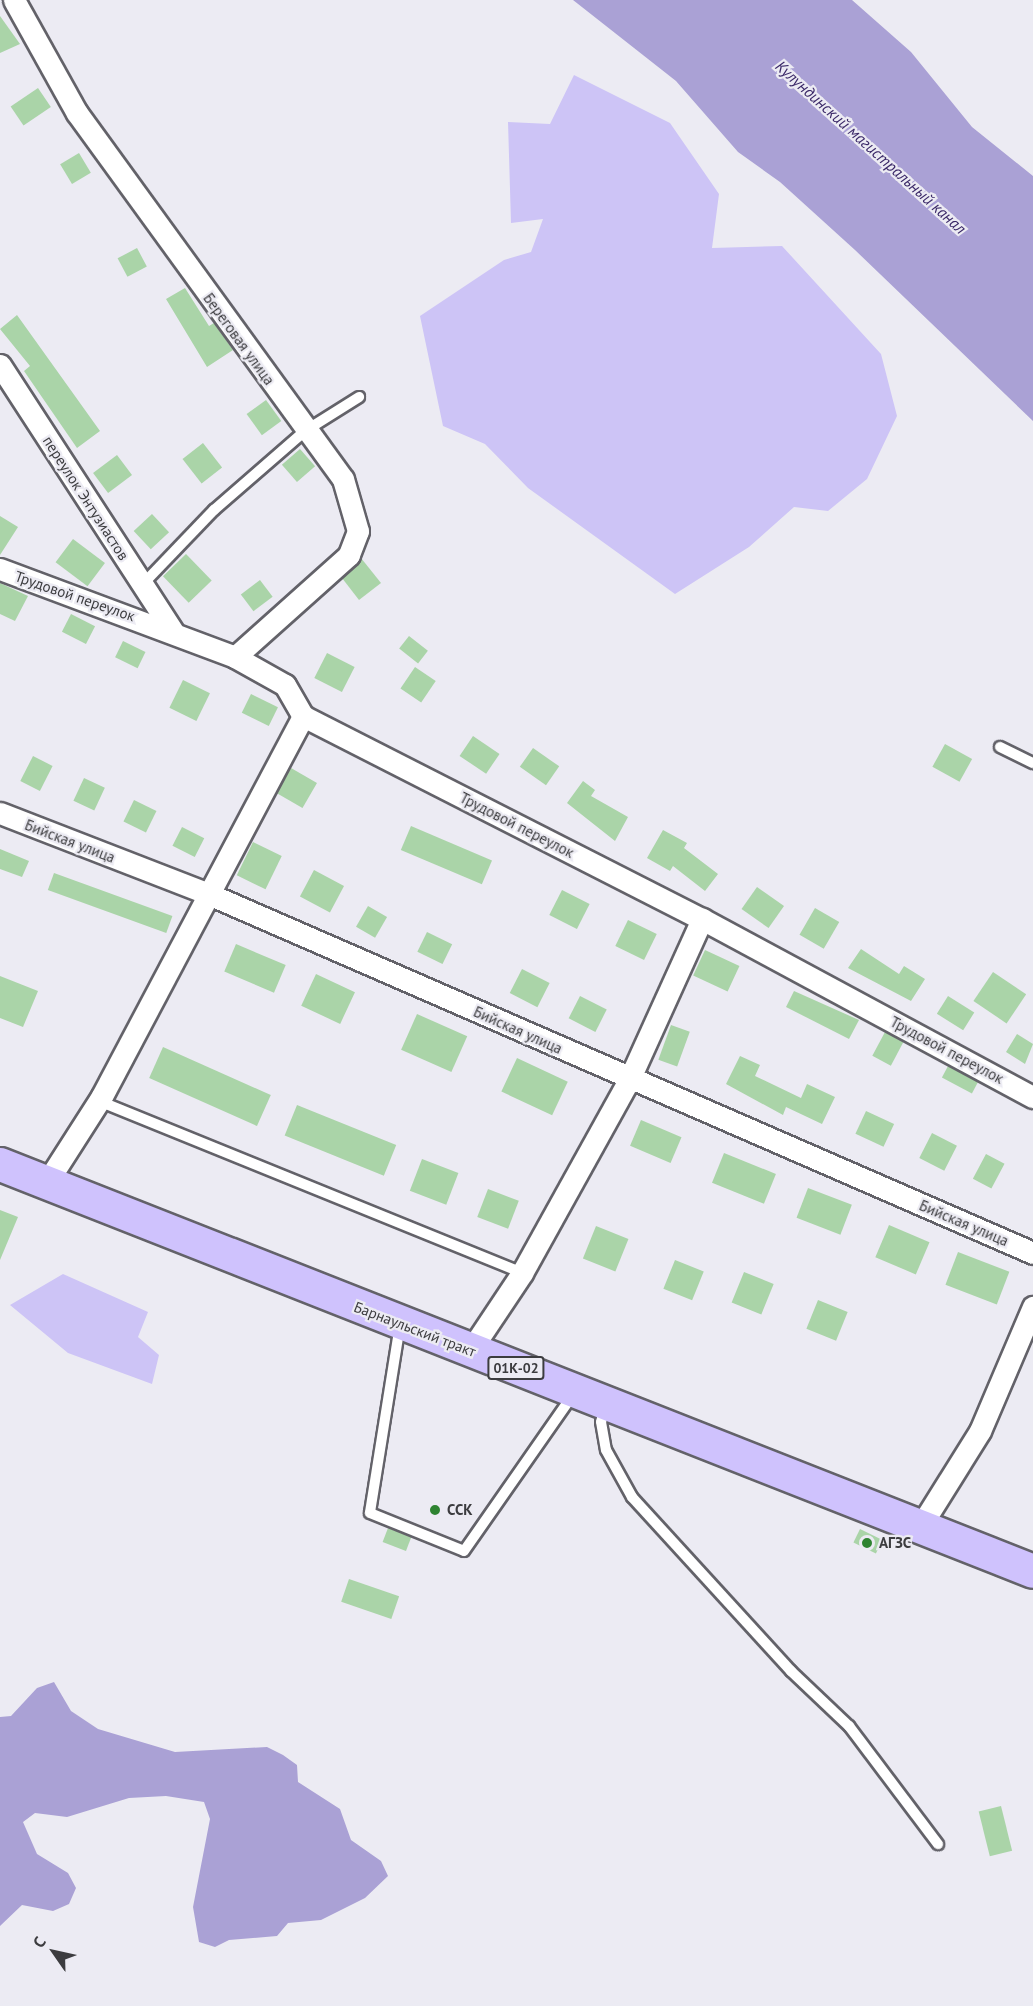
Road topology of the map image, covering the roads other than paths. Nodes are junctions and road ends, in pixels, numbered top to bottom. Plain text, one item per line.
1 (14, 0) edge
2 (0, 365) edge
3 (359, 397) dead end
4 (306, 431) junction
5 (0, 569) edge
6 (142, 585) junction
7 (173, 631) junction
8 (235, 657) junction
9 (303, 716) junction
10 (1000, 747) dead end
11 (1033, 763) edge
12 (0, 813) edge
13 (211, 895) junction
14 (702, 919) junction
15 (629, 1080) junction
16 (1033, 1097) edge
17 (99, 1101) junction
18 (0, 1164) edge
19 (47, 1182) junction
20 (1033, 1253) edge
21 (522, 1274) junction
22 (1033, 1307) edge
23 (400, 1324) junction
24 (470, 1351) junction
25 (591, 1397) junction
26 (920, 1527) junction
27 (1033, 1571) edge
28 (938, 1845) dead end

1 - 4 street, Береговая улица
2 - 6 street, переулок Энтузиастов
3 - 4 lane
4 - 6 lane
4 - 8 street, Береговая улица
5 - 7 street, Трудовой переулок
6 - 7 street, переулок Энтузиастов
7 - 8 street, Трудовой переулок
8 - 9 street, Трудовой переулок
9 - 13 street
9 - 14 street, Трудовой переулок
10 - 11 lane
12 - 13 street, Бийская улица
13 - 15 street, Бийская улица
13 - 17 street
14 - 15 street
14 - 16 street, Трудовой переулок
15 - 20 street, Бийская улица
15 - 21 street
17 - 19 street
17 - 21 lane
18 - 19 main road, Барнаульский тракт / 01К-02
19 - 23 main road, Барнаульский тракт / 01К-02
21 - 24 street
22 - 26 street
23 - 24 main road, Барнаульский тракт / 01К-02
23 - 25 lane
24 - 25 main road, Барнаульский тракт / 01К-02
25 - 26 main road, Барнаульский тракт / 01К-02
25 - 28 lane
26 - 27 main road, Барнаульский тракт / 01К-02

